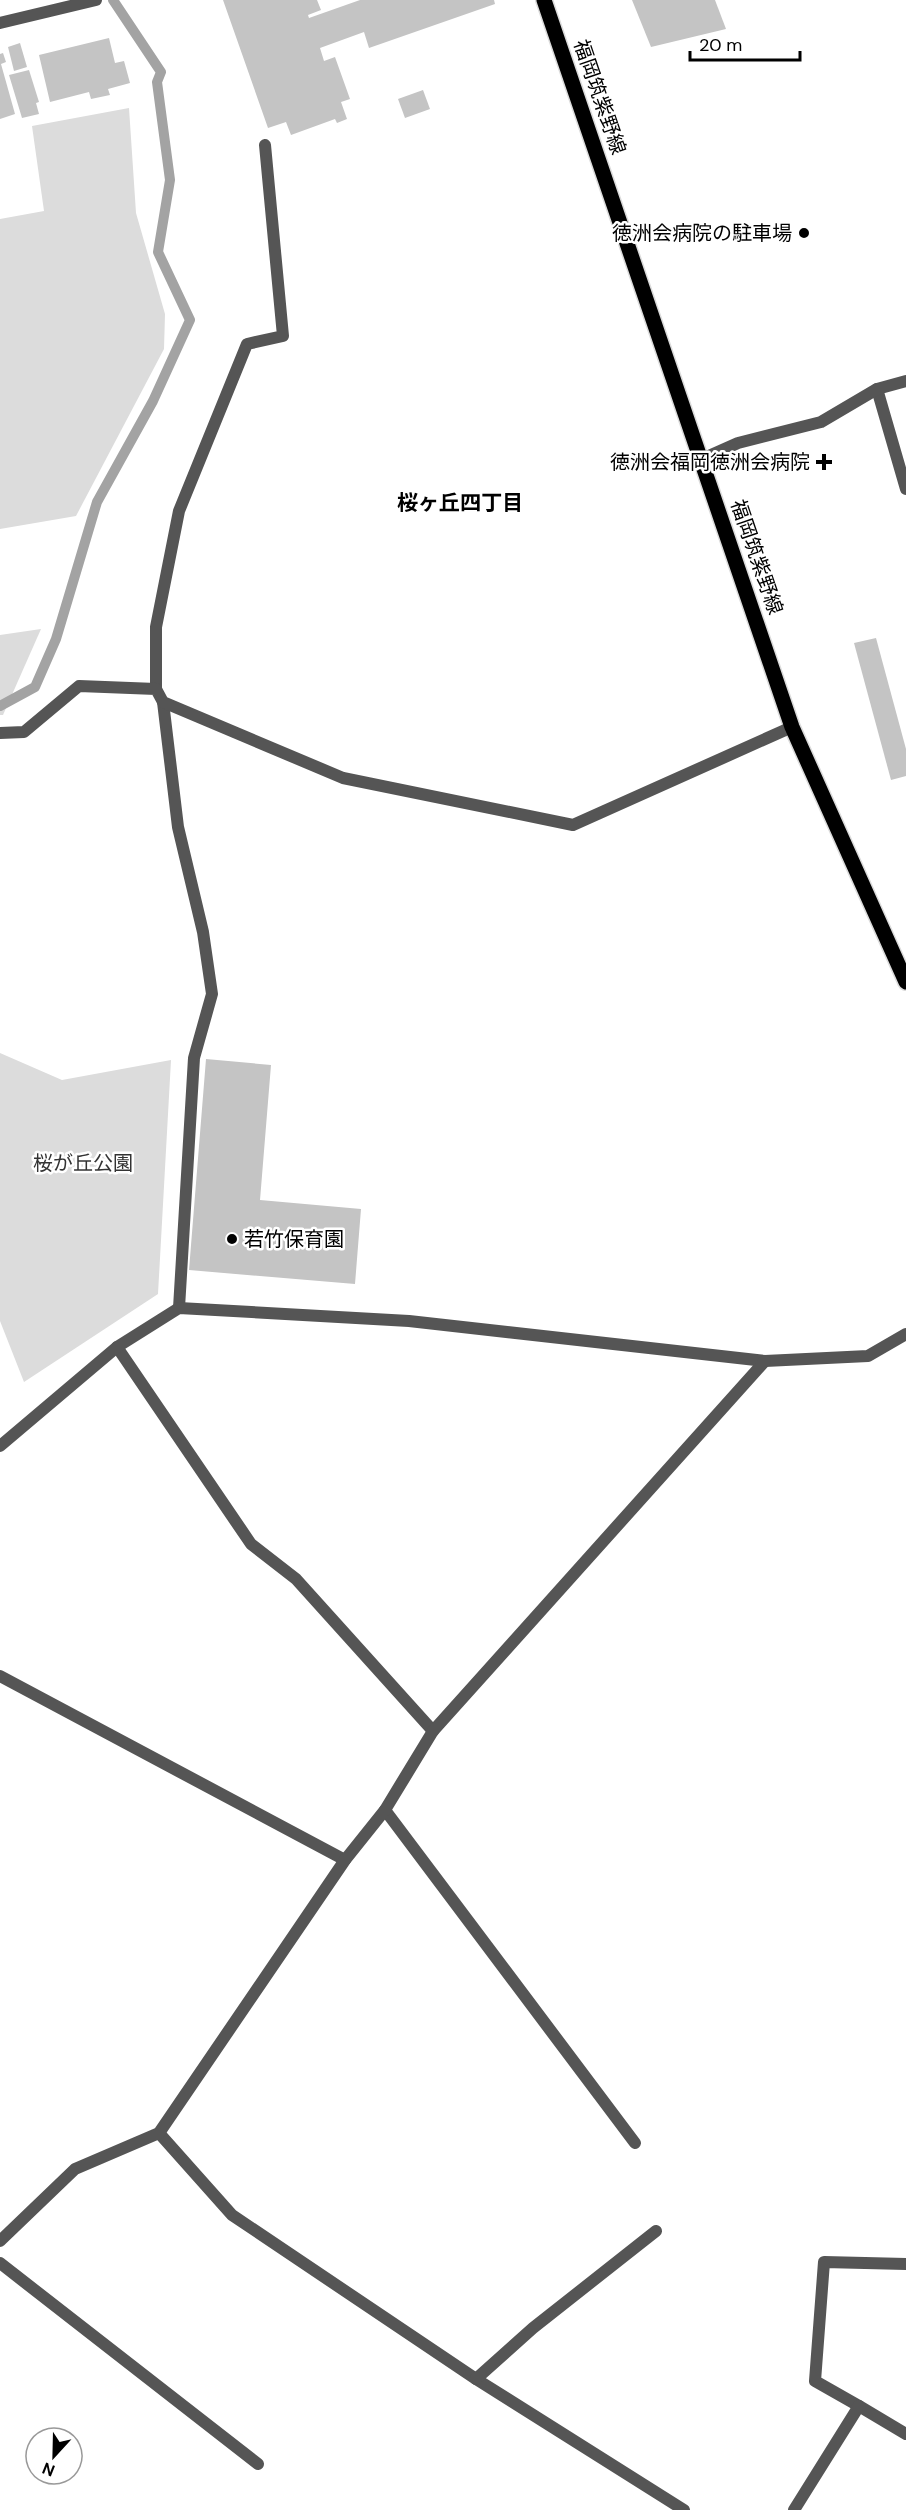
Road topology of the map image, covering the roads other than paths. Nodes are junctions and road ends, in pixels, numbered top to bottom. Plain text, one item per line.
1 (96, 0) edge
2 (544, 0) edge
3 (0, 23) edge
4 (265, 145) dead end
5 (906, 381) edge
6 (877, 389) junction
7 (702, 459) junction
8 (906, 489) edge
9 (156, 689) junction
10 (163, 702) junction
11 (792, 727) junction
12 (0, 733) edge
13 (906, 982) edge
14 (179, 1308) junction
15 (906, 1334) edge
16 (117, 1347) junction
17 (765, 1361) junction
18 (0, 1446) edge
19 (0, 1676) edge
20 (432, 1731) junction
21 (385, 1810) junction
22 (345, 1860) junction
23 (159, 2133) junction
24 (635, 2143) dead end
25 (656, 2231) dead end
26 (0, 2241) edge
27 (0, 2263) edge
28 (906, 2264) edge
29 (476, 2379) junction
30 (859, 2406) junction
31 (906, 2434) edge
32 (258, 2464) dead end
33 (684, 2510) edge
34 (794, 2510) edge

1 - 3 street
2 - 7 main road, 福岡筑紫野線
4 - 9 street
5 - 6 street
6 - 7 street
6 - 8 street
7 - 11 main road, 福岡筑紫野線
9 - 10 street
9 - 12 street
10 - 11 street
10 - 14 street
11 - 13 main road, 福岡筑紫野線
14 - 16 street
14 - 17 street
15 - 17 street
16 - 18 street
16 - 20 street
17 - 20 street
19 - 22 street
20 - 21 street
21 - 22 street
21 - 24 street
22 - 23 street
23 - 26 street
23 - 29 street
25 - 29 street
27 - 32 street
28 - 30 street
29 - 33 street
30 - 31 street
30 - 34 street

